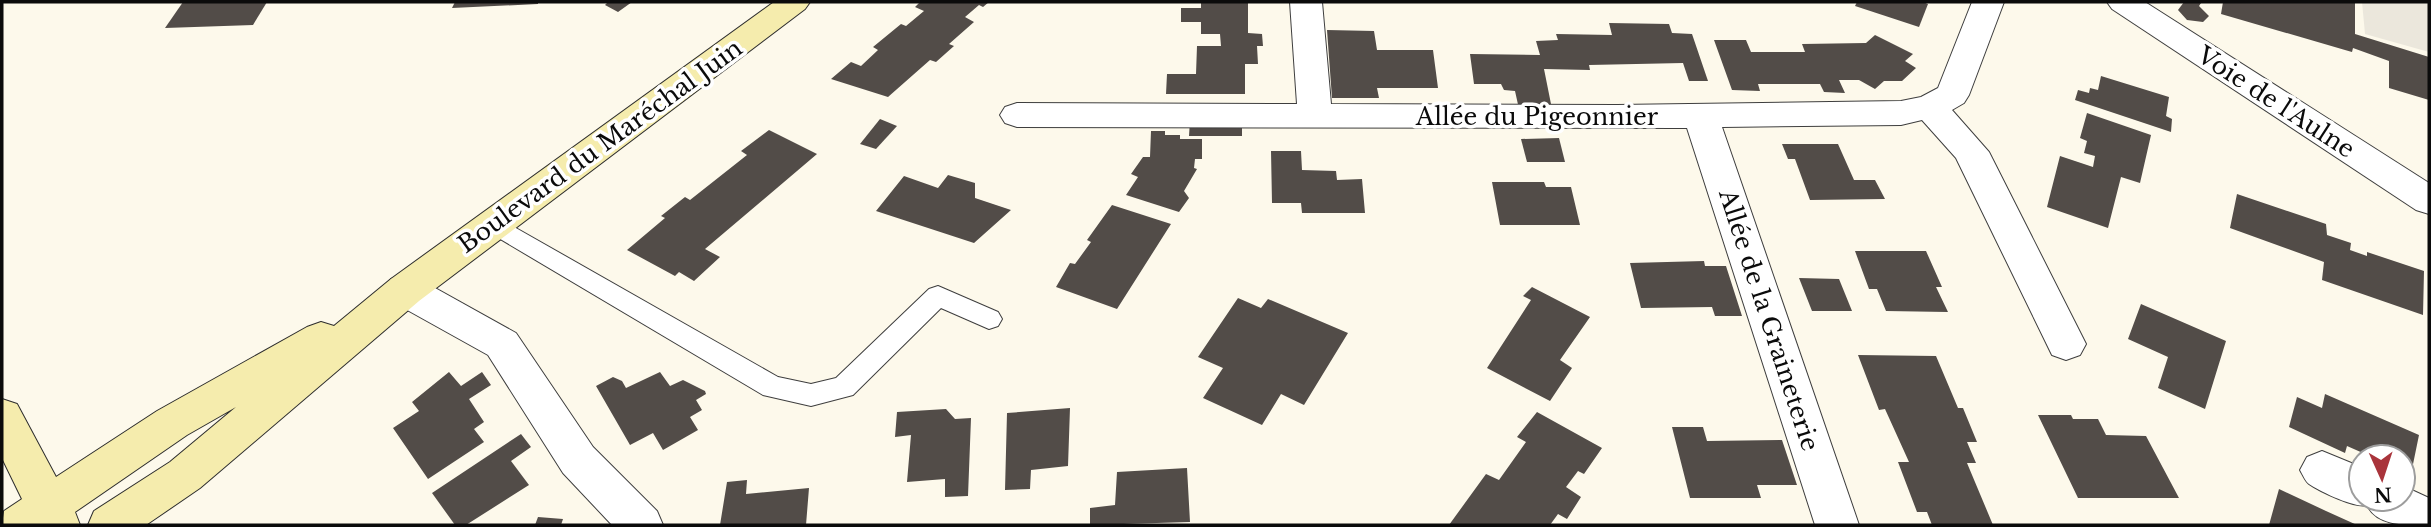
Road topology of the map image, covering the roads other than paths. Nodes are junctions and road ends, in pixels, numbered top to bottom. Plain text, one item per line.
1 (794, 2) edge
2 (1307, 2) edge
3 (1988, 2) edge
4 (2123, 2) edge
5 (1930, 107) junction
6 (1017, 115) dead end
7 (1315, 115) junction
8 (1701, 116) junction
9 (2429, 201) edge
10 (493, 224) junction
11 (405, 290) junction
12 (989, 319) dead end
13 (2066, 344) dead end
14 (2, 415) edge
15 (2322, 470) dead end
16 (2347, 482) edge
17 (42, 519) edge
18 (110, 525) edge
19 (641, 525) edge
20 (1837, 525) edge

1 - 10 street, Boulevard du Maréchal Juin
2 - 7 street
3 - 5 street, Allée du Pigeonnier
4 - 9 street, Voie de l'Aulne
5 - 8 street, Allée du Pigeonnier
5 - 13 street
6 - 7 street, Allée du Pigeonnier
7 - 8 street, Allée du Pigeonnier
8 - 20 street, Allée de la Graineterie
10 - 11 street, Boulevard du Maréchal Juin
10 - 12 lane
11 - 17 street, Boulevard du Maréchal Juin
11 - 18 street, Boulevard du Maréchal Juin
11 - 19 street
14 - 17 street
15 - 16 street

